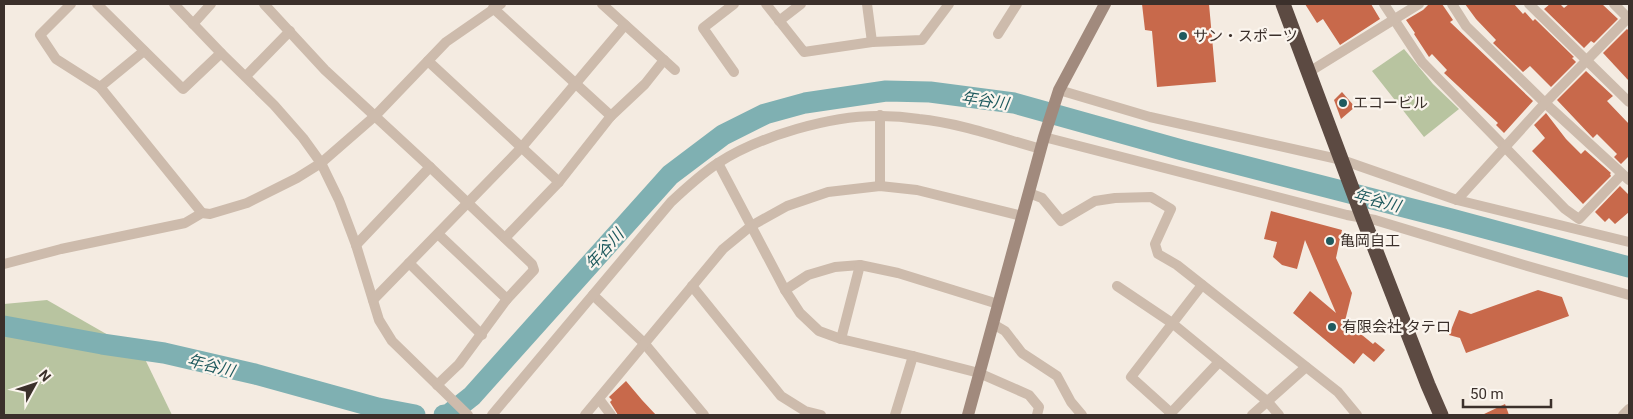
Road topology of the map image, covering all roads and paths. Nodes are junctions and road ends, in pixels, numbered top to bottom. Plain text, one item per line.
1 (71, 4) edge
2 (97, 4) edge
3 (174, 4) edge
4 (211, 4) edge
5 (264, 4) edge
6 (602, 4) edge
7 (734, 4) edge
8 (766, 4) edge
9 (801, 4) edge
10 (867, 4) edge
11 (949, 4) edge
12 (1017, 4) edge
13 (1105, 4) edge
14 (1283, 4) edge
15 (1384, 4) edge
16 (1419, 4) edge
17 (1452, 4) edge
18 (1529, 4) edge
19 (1614, 4) edge
20 (497, 6) edge
21 (1629, 18) edge
22 (1394, 20) junction
23 (779, 21) junction
24 (193, 24) junction
25 (625, 25) junction
26 (290, 31) junction
27 (998, 34) dead end
28 (872, 42) junction
29 (144, 51) junction
30 (221, 54) junction
31 (664, 60) junction
32 (1586, 60) junction
33 (428, 61) junction
34 (675, 70) dead end
35 (734, 72) dead end
36 (1309, 72) junction
37 (246, 76) junction
38 (576, 84) junction
39 (100, 87) junction
40 (1058, 93) junction
41 (1629, 102) edge
42 (1545, 103) junction
43 (375, 116) junction
44 (611, 116) junction
45 (880, 116) junction
46 (1044, 138) junction
47 (522, 147) junction
48 (1504, 147) junction
49 (321, 163) junction
50 (718, 163) junction
51 (1344, 164) junction
52 (430, 167) junction
53 (1626, 177) edge
54 (559, 182) junction
55 (880, 186) junction
56 (1029, 192) junction
57 (1457, 200) junction
58 (468, 203) junction
59 (202, 213) junction
60 (1362, 215) junction
61 (1022, 216) junction
62 (751, 226) junction
63 (438, 234) junction
64 (505, 238) junction
65 (1629, 242) edge
66 (356, 244) junction
67 (409, 263) junction
68 (4, 264) edge
69 (860, 265) junction
70 (1202, 285) junction
71 (692, 286) junction
72 (1117, 286) dead end
73 (785, 290) junction
74 (593, 295) junction
75 (1629, 295) edge
76 (507, 299) junction
77 (373, 300) junction
78 (998, 304) junction
79 (1172, 323) junction
80 (993, 324) junction
81 (482, 334) junction
82 (841, 340) junction
83 (644, 343) junction
84 (913, 356) junction
85 (1219, 362) junction
86 (1306, 366) junction
87 (979, 373) junction
88 (439, 388) junction
89 (599, 399) junction
90 (1268, 401) junction
91 (1629, 409) edge
92 (1170, 414) edge
93 (1438, 414) edge
94 (468, 415) edge
95 (492, 415) edge
96 (584, 415) edge
97 (611, 415) edge
98 (704, 415) edge
99 (821, 415) edge
100 (895, 415) edge
101 (968, 415) edge
102 (1037, 415) edge
103 (1082, 415) edge
104 (1252, 415) edge
105 (1279, 415) edge
106 (1357, 415) edge
107 (1623, 415) edge

1 - 39 street
2 - 29 street
3 - 24 street
4 - 24 street
5 - 26 street
6 - 25 street
7 - 35 street
8 - 23 street
9 - 23 street
10 - 28 street
11 - 28 street
12 - 27 street
13 - 40 street
14 - 36 highway
15 - 22 street
16 - 22 street
17 - 42 street
18 - 32 street
19 - 21 street
20 - 33 street
20 - 38 street
21 - 32 street
22 - 36 street
22 - 48 street
23 - 28 street
24 - 30 street
25 - 31 street
25 - 38 street
26 - 37 street
26 - 43 street
29 - 30 street
29 - 39 street
30 - 37 street
31 - 34 street
31 - 44 street
32 - 41 street
32 - 42 street
33 - 43 street
33 - 47 street
36 - 51 highway
37 - 49 street
38 - 44 street
38 - 47 street
39 - 59 street
40 - 46 street
40 - 51 street
42 - 48 street
42 - 53 street
43 - 49 street
43 - 52 street
44 - 54 street
45 - 46 street
45 - 50 street
45 - 55 street
46 - 56 street
46 - 60 street
47 - 54 street
47 - 58 street
48 - 53 street
48 - 57 street
49 - 59 street
49 - 66 street
50 - 62 street
50 - 74 street
51 - 57 street
51 - 60 highway
52 - 58 street
52 - 66 street
54 - 64 street
55 - 61 street
55 - 62 street
56 - 61 street
56 - 70 street
57 - 65 street
58 - 63 street
58 - 64 street
59 - 68 street
60 - 75 street
60 - 93 highway
61 - 78 street
62 - 71 street
62 - 73 street
63 - 67 street
63 - 76 street
64 - 76 street
66 - 77 street
67 - 77 street
67 - 81 street
69 - 73 street
69 - 78 street
69 - 82 street
70 - 79 street
70 - 86 street
71 - 83 street
71 - 99 street
72 - 79 street
73 - 82 street
74 - 83 street
74 - 95 street
76 - 81 street
77 - 88 street
78 - 80 street
79 - 85 street
79 - 92 street
80 - 87 street
80 - 103 street
81 - 88 street
82 - 84 street
83 - 89 street
83 - 98 street
84 - 87 street
84 - 100 street
85 - 90 street
85 - 92 street
86 - 90 street
86 - 106 street
87 - 101 street
87 - 102 street
88 - 94 street
89 - 96 street
89 - 97 street
90 - 104 street
90 - 105 street
91 - 107 street

